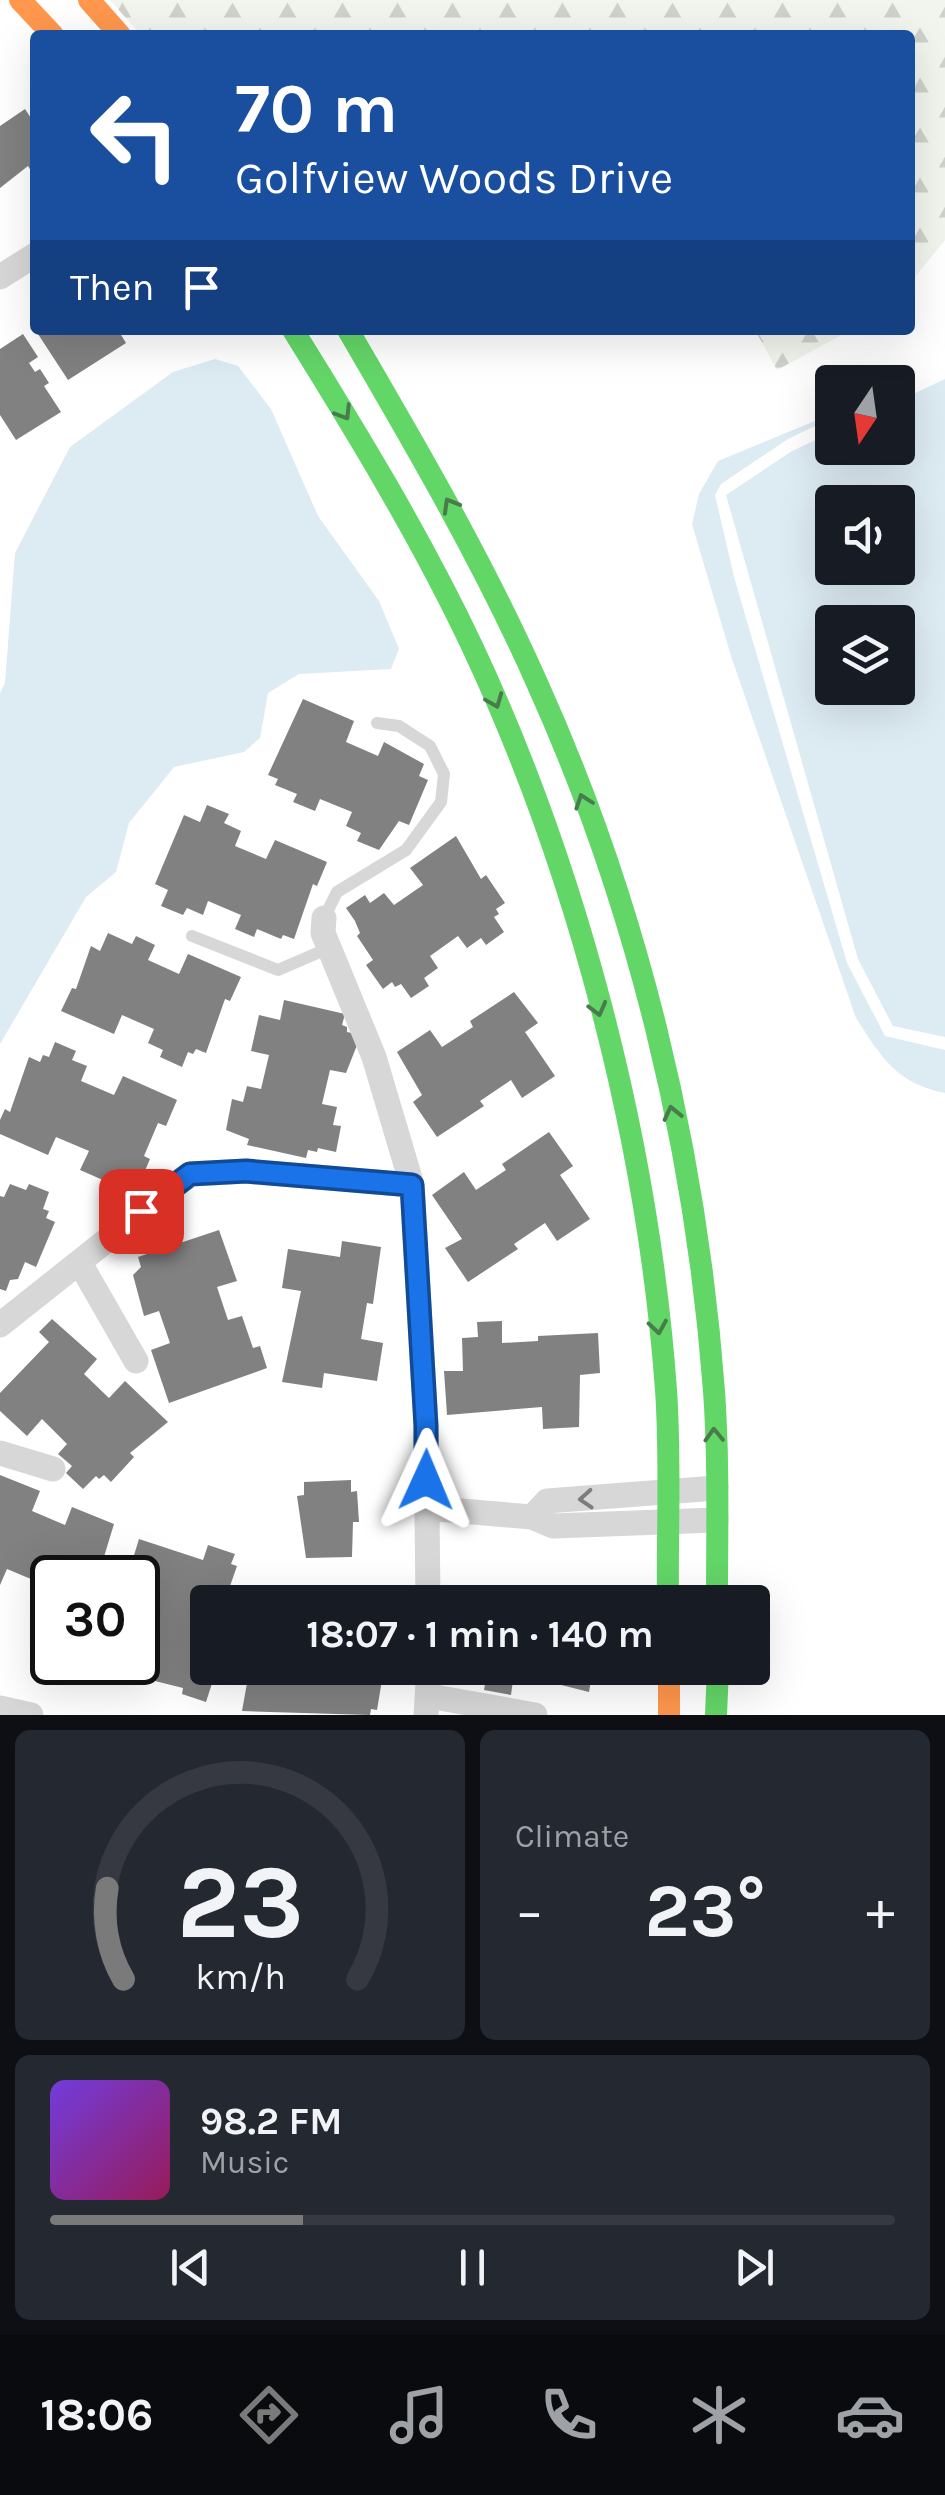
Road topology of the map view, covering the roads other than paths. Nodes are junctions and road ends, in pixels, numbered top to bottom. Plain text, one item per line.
1 (20, 0) edge
2 (89, 0) edge
3 (48, 30) edge
4 (116, 30) edge
5 (30, 258) edge
6 (0, 277) edge
7 (296, 335) edge
8 (351, 335) edge
9 (377, 723) dead end
10 (324, 918) joint
11 (192, 936) dead end
12 (329, 948) junction
13 (412, 1185) junction
14 (80, 1265) junction
15 (0, 1324) edge
16 (136, 1361) dead end
17 (0, 1453) edge
18 (53, 1469) dead end
19 (716, 1488) junction
20 (666, 1494) junction
21 (425, 1508) junction
22 (532, 1516) junction
23 (716, 1520) junction
24 (666, 1523) junction
25 (427, 1585) edge
26 (668, 1585) edge
27 (717, 1585) edge
28 (669, 1685) edge
29 (717, 1685) edge
30 (427, 1706) edge
31 (0, 1708) edge
32 (31, 1715) edge
33 (535, 1715) edge
34 (669, 1715) edge
35 (716, 1715) edge

1 - 3 street
2 - 4 street
5 - 6 street
7 -> 20 street
19 -> 8 street
9 - 10 lane
10 - 12 street
11 - 12 lane
12 - 13 street
13 - 14 street
13 - 21 street
14 - 15 street
14 - 16 street
17 - 18 street
19 - 20 street
19 - 23 street
20 -> 22 street
20 - 24 street
21 - 22 street
21 - 25 street
22 - 24 street
23 - 24 street
23 - 27 street
24 - 26 street
28 - 34 street
29 - 35 street
30 - 33 street
31 - 32 street

